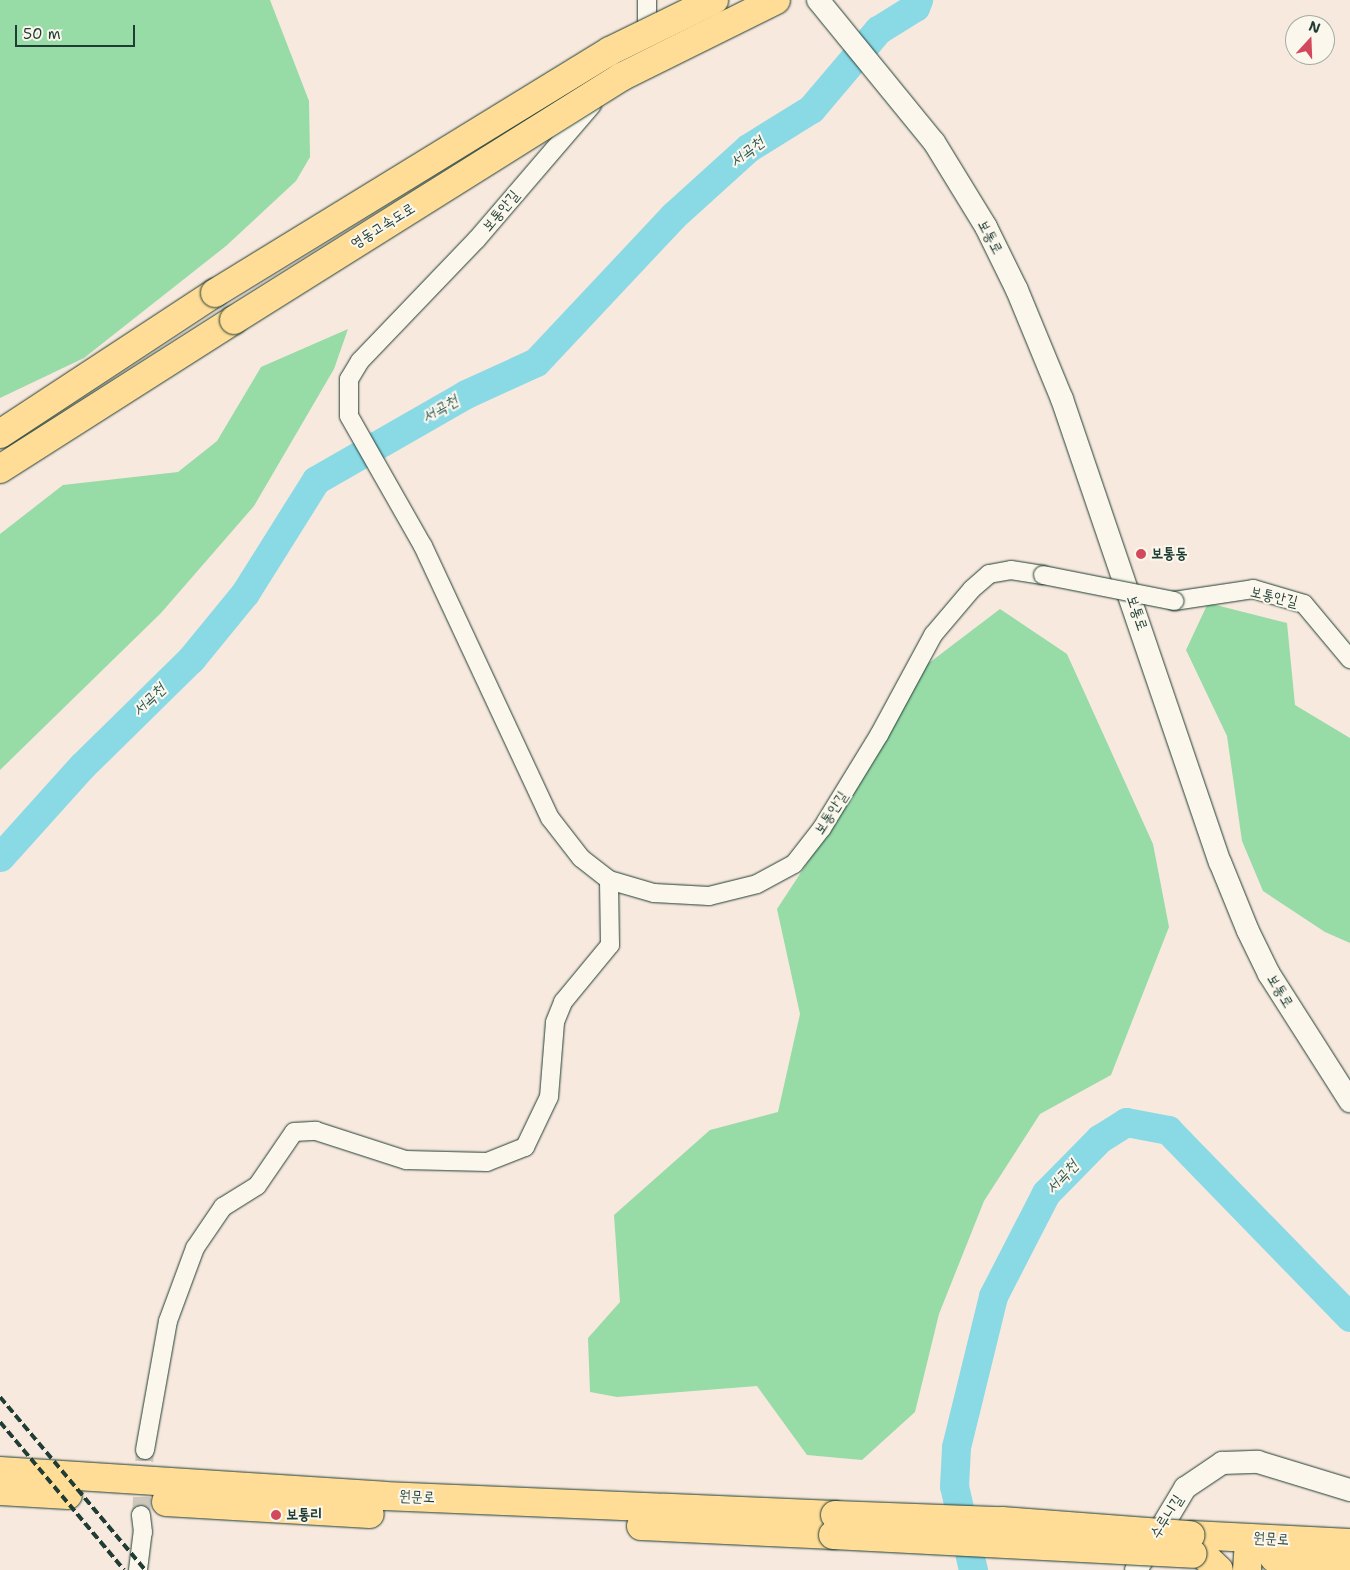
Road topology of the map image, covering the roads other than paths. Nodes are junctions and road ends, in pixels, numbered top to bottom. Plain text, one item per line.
1 (647, 0) edge
2 (714, 0) edge
3 (776, 0) edge
4 (818, 0) edge
5 (0, 434) edge
6 (0, 469) edge
7 (1350, 659) edge
8 (609, 880) junction
9 (1350, 1101) edge
10 (145, 1450) tunnel mouth
11 (0, 1471) edge
12 (1350, 1490) edge
13 (0, 1491) edge
14 (141, 1515) tunnel mouth
15 (834, 1525) junction
16 (1350, 1543) edge
17 (1201, 1553) edge
18 (1248, 1555) edge
19 (1350, 1562) edge
20 (1305, 1565) edge
21 (138, 1570) edge
22 (1136, 1570) edge

1 - 8 street, 보통안길
2 - 5 highway, 영동고속도로, bridge
3 - 6 highway, 영동고속도로, bridge
4 - 9 street, 보통로
7 - 8 street, 보통안길, bridge
8 - 10 street
11 - 15 highway, 원문로
12 - 22 street, 수루니길
13 - 15 highway, 원문로
14 - 21 street
15 - 17 highway, 원문로, bridge
16 - 18 highway, 원문로
17 - 18 highway, 원문로
18 - 20 highway, 원문로
19 - 20 highway, 원문로

